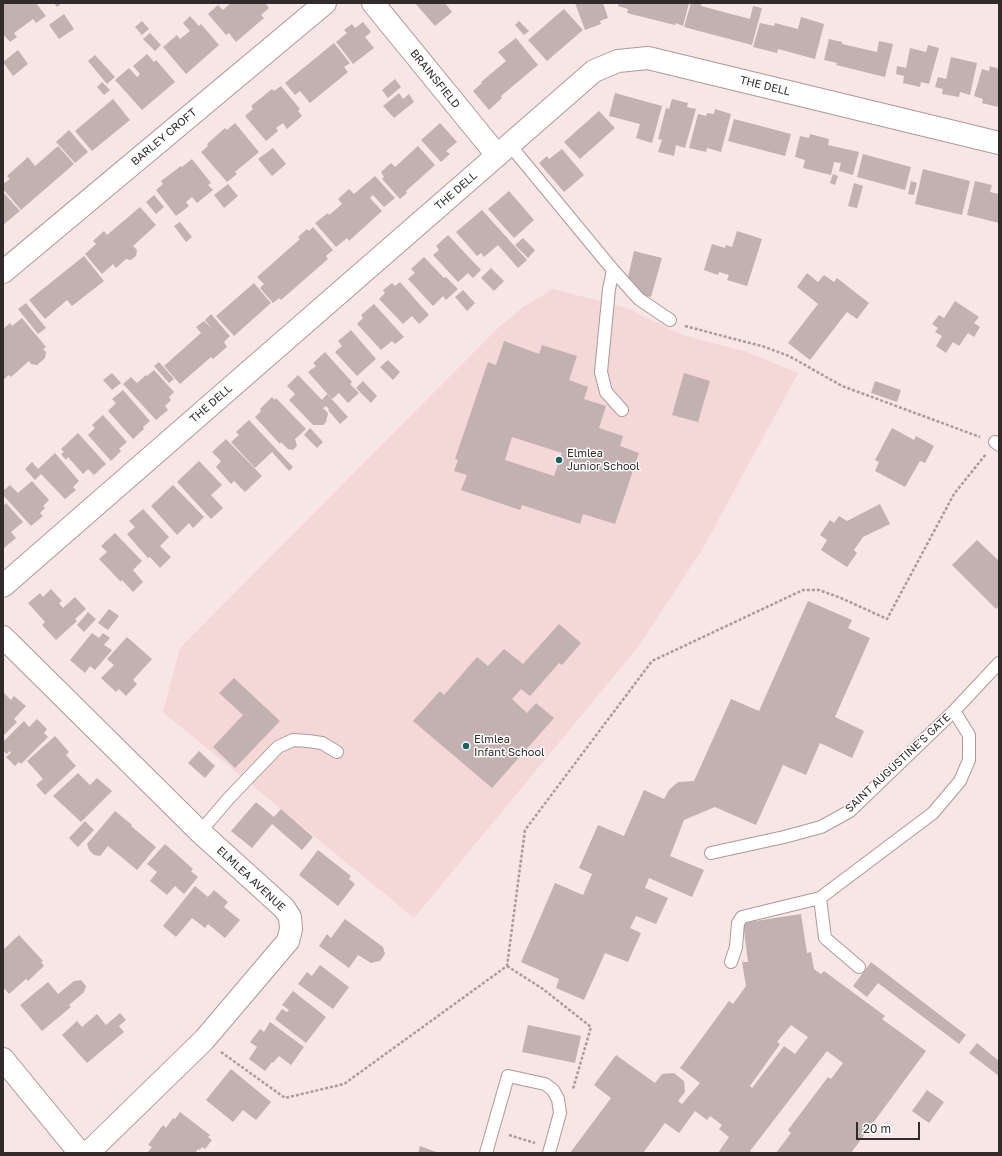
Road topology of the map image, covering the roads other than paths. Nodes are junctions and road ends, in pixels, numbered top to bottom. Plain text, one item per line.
1 (325, 3) edge
2 (373, 3) edge
3 (999, 143) edge
4 (503, 150) junction
5 (613, 270) junction
6 (3, 272) edge
7 (670, 320) road end
8 (622, 410) dead end
9 (3, 586) edge
10 (3, 637) edge
11 (999, 663) edge
12 (954, 711) junction
13 (337, 752) dead end
14 (200, 832) junction
15 (711, 853) dead end
16 (820, 898) junction
17 (731, 962) dead end
18 (859, 967) dead end
19 (3, 1059) edge
20 (80, 1153) edge
21 (88, 1153) edge
22 (486, 1153) edge
23 (549, 1153) edge

1 - 6 street, BARLEY CROFT
2 - 4 street, BRAINSFIELD
3 - 4 street, THE DELL
4 - 5 lane
4 - 9 street, THE DELL
5 - 7 lane
5 - 8 lane
10 - 14 street, ELMLEA AVENUE
11 - 12 lane, SAINT AUGUSTINE'S GATE
12 - 15 lane, SAINT AUGUSTINE'S GATE
12 - 16 lane
13 - 14 lane
14 - 21 street, ELMLEA AVENUE
16 - 17 lane
16 - 18 lane
19 - 20 street
22 - 23 lane

